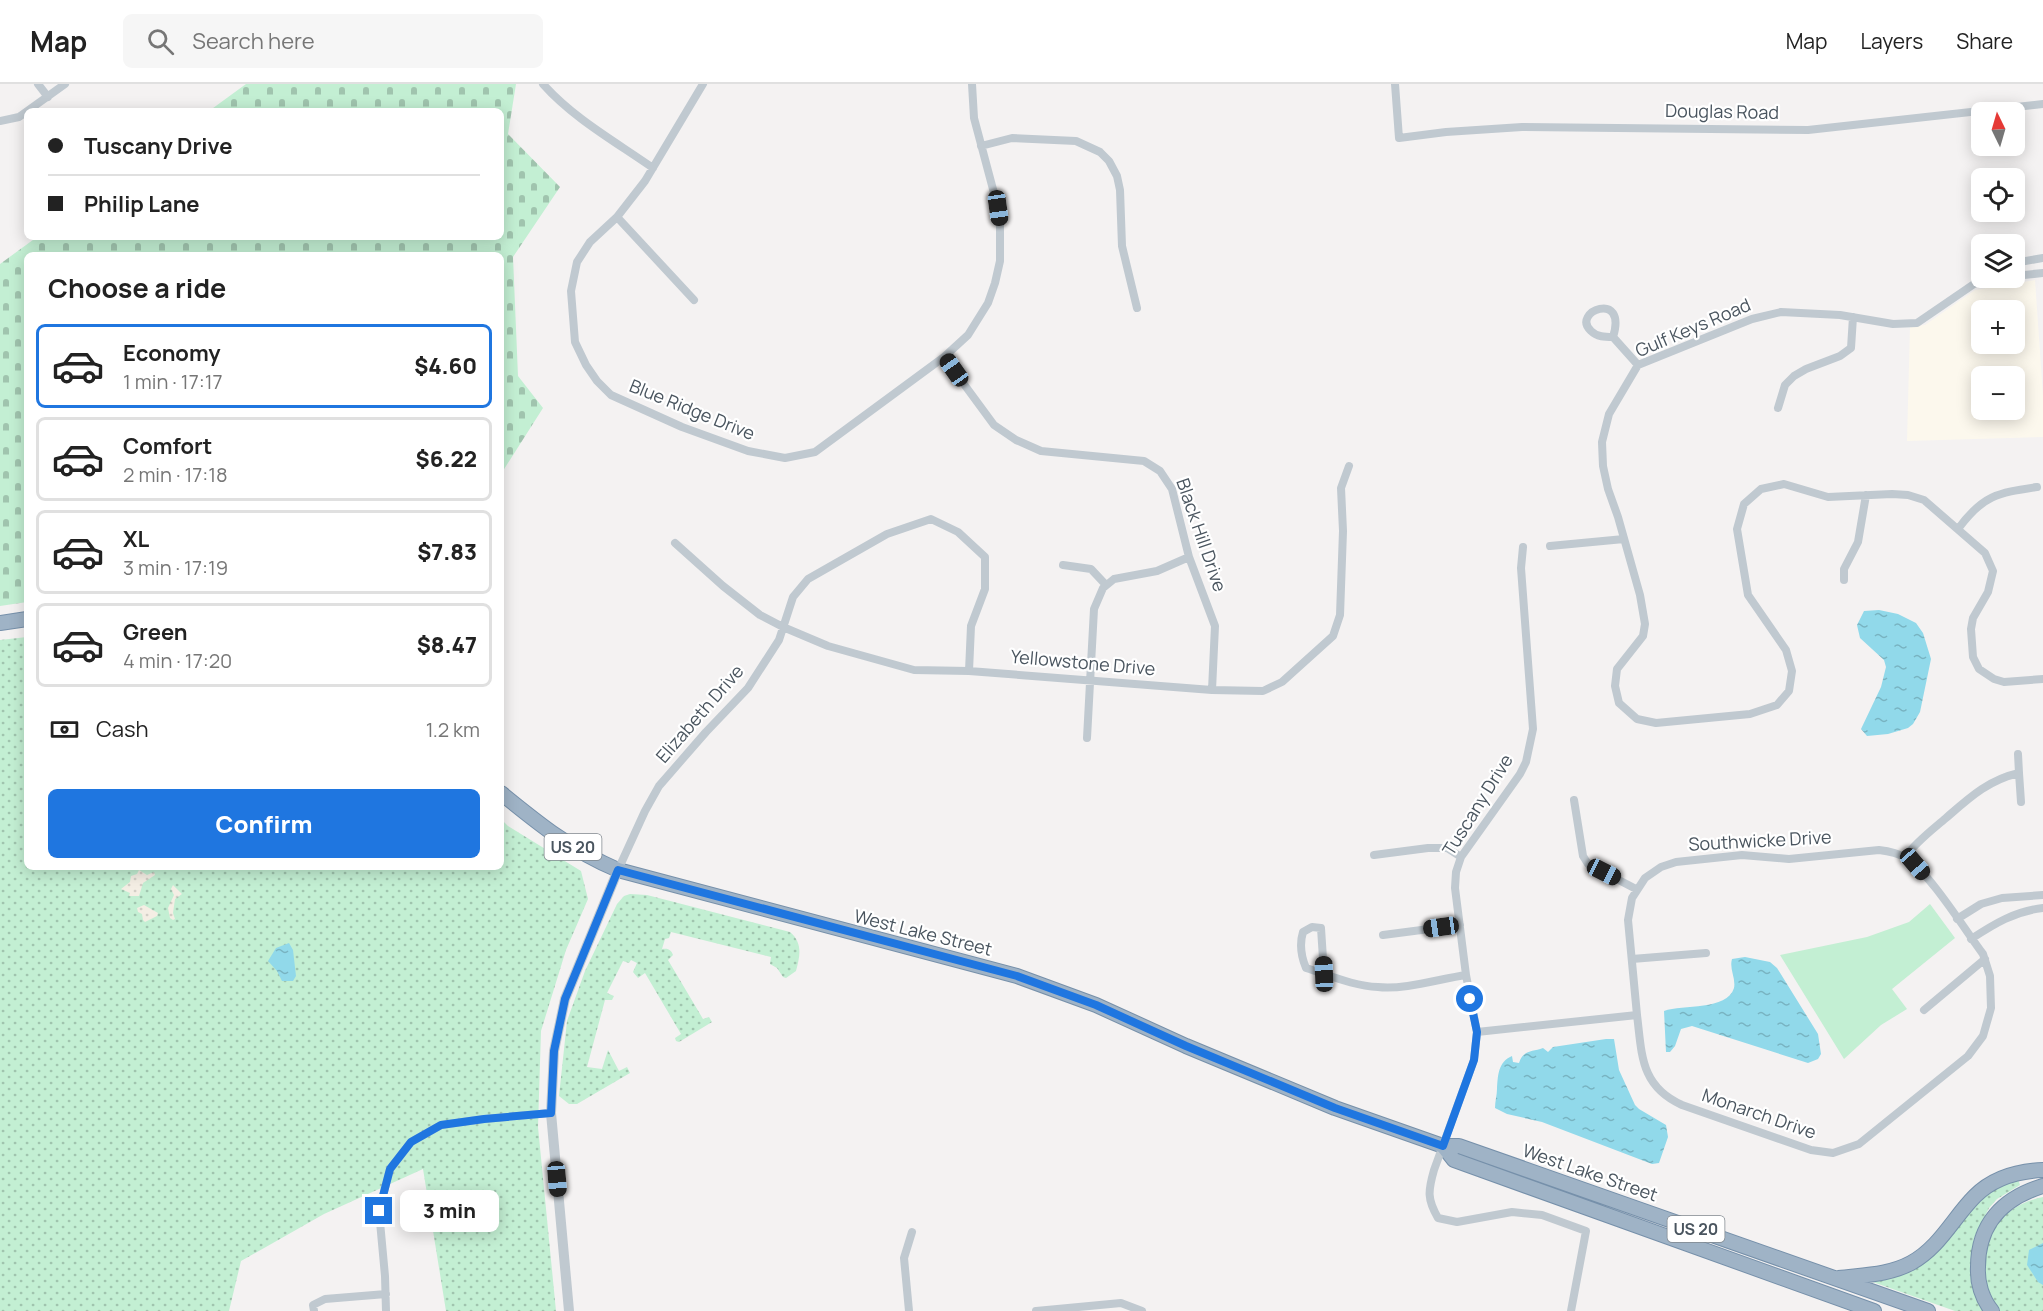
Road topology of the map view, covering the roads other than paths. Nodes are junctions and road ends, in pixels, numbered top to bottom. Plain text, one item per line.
1 (38, 84) edge
2 (65, 84) edge
3 (543, 84) edge
4 (703, 84) edge
5 (972, 84) edge
6 (1395, 84) edge
7 (48, 97) junction
8 (2043, 104) edge
9 (32, 108) edge
10 (24, 114) edge
11 (0, 121) edge
12 (981, 146) junction
13 (653, 168) junction
14 (617, 217) junction
15 (2043, 258) edge
16 (2025, 261) edge
17 (2043, 273) edge
18 (2025, 275) edge
19 (1971, 286) edge
20 (694, 300) dead end
21 (1137, 308) dead end
22 (1853, 317) junction
23 (1613, 336) dead end
24 (944, 357) junction
25 (1638, 365) junction
26 (1778, 408) dead end
27 (1349, 466) dead end
28 (2037, 487) dead end
29 (1866, 495) junction
30 (1958, 529) junction
31 (1624, 539) junction
32 (675, 543) dead end
33 (1551, 546) dead end
34 (1523, 547) dead end
35 (1189, 557) junction
36 (1062, 565) dead end
37 (1844, 580) dead end
38 (1106, 585) junction
39 (24, 619) edge
40 (0, 623) edge
41 (783, 627) junction
42 (969, 671) junction
43 (2043, 679) edge
44 (1090, 681) junction
45 (1212, 690) junction
46 (1087, 738) dead end
47 (2018, 754) dead end
48 (2019, 773) junction
49 (504, 796) edge
50 (1574, 800) dead end
51 (2021, 802) dead end
52 (1374, 855) dead end
53 (1461, 857) junction
54 (1905, 857) junction
55 (618, 870) junction
56 (1636, 889) junction
57 (2040, 895) edge
58 (2040, 909) edge
59 (1957, 919) junction
60 (1460, 925) junction
61 (1383, 935) dead end
62 (1971, 939) junction
63 (1706, 953) dead end
64 (1632, 959) junction
65 (1985, 959) junction
66 (1324, 974) junction
67 (1466, 975) junction
68 (1924, 1010) dead end
69 (1637, 1015) junction
70 (1477, 1032) junction
71 (551, 1113) junction
72 (1443, 1146) junction
73 (2043, 1170) edge
74 (2043, 1186) edge
75 (912, 1233) dead end
76 (1836, 1279) junction
77 (386, 1294) junction
78 (314, 1311) edge
79 (386, 1311) edge
80 (569, 1311) edge
81 (909, 1311) edge
82 (1036, 1311) edge
83 (1142, 1311) edge
84 (1571, 1311) edge
85 (1874, 1311) edge
86 (1928, 1311) edge
87 (1992, 1311) edge

1 - 7 street
2 - 7 street
3 - 13 street
4 - 13 street, Blue Ridge Drive
5 - 12 street, Blue Ridge Drive
6 - 8 street, Douglas Road
7 - 9 street
10 - 11 street
12 - 21 street
12 - 24 street, Blue Ridge Drive
13 - 14 street, Blue Ridge Drive
14 - 20 street
14 - 24 street, Blue Ridge Drive
15 - 16 street
17 - 18 street
19 - 22 street, Gulf Keys Road
22 - 25 street, Gulf Keys Road
22 - 26 street
23 - 25 street
24 - 35 street, Black Hill Drive
25 - 31 street, Gulf Keys Road
27 - 45 street, Yellowstone Drive
28 - 30 street
29 - 30 street, Gulf Keys Road
29 - 31 street, Gulf Keys Road
29 - 37 street
30 - 43 street, Gulf Keys Road
31 - 33 street
32 - 41 street, Yellowstone Drive
34 - 53 street, Tuscany Drive
35 - 38 street
35 - 45 street, Black Hill Drive
36 - 38 street
38 - 44 street
39 - 40 highway
41 - 42 street, Yellowstone Drive
41 - 42 street, Elizabeth Drive
41 - 55 street, Elizabeth Drive
42 - 44 street, Yellowstone Drive
44 - 45 street, Yellowstone Drive
44 - 46 street
47 - 48 street
48 - 51 street
48 - 54 street
49 - 55 highway, West Lake Street / US 20
50 - 56 street
52 - 53 street
53 - 60 street, Tuscany Drive
54 - 56 street, Southwicke Drive
54 - 59 street
55 - 71 street
55 - 72 highway, West Lake Street / US 20
56 - 64 street
57 - 58 street
57 - 59 street
58 - 62 street
59 - 62 street
60 - 61 street
60 - 67 street, Tuscany Drive
62 - 65 street, Monarch Drive
63 - 64 street
64 - 69 street
65 - 68 street
65 - 69 street, Monarch Drive
66 - 66 street
66 - 67 street
67 - 70 street, Tuscany Drive
69 - 70 street
70 - 72 street, Tuscany Drive
71 - 77 street
71 - 80 street
72 - 76 highway, West Lake Street / US 20
72 - 84 street, Tuscany Drive
72 - 85 highway, West Lake Street / US 20
73 - 76 highway
74 - 87 highway
75 - 81 street
76 - 86 highway, West Lake Street / US 20
77 - 78 street
77 - 79 street
82 - 83 street

